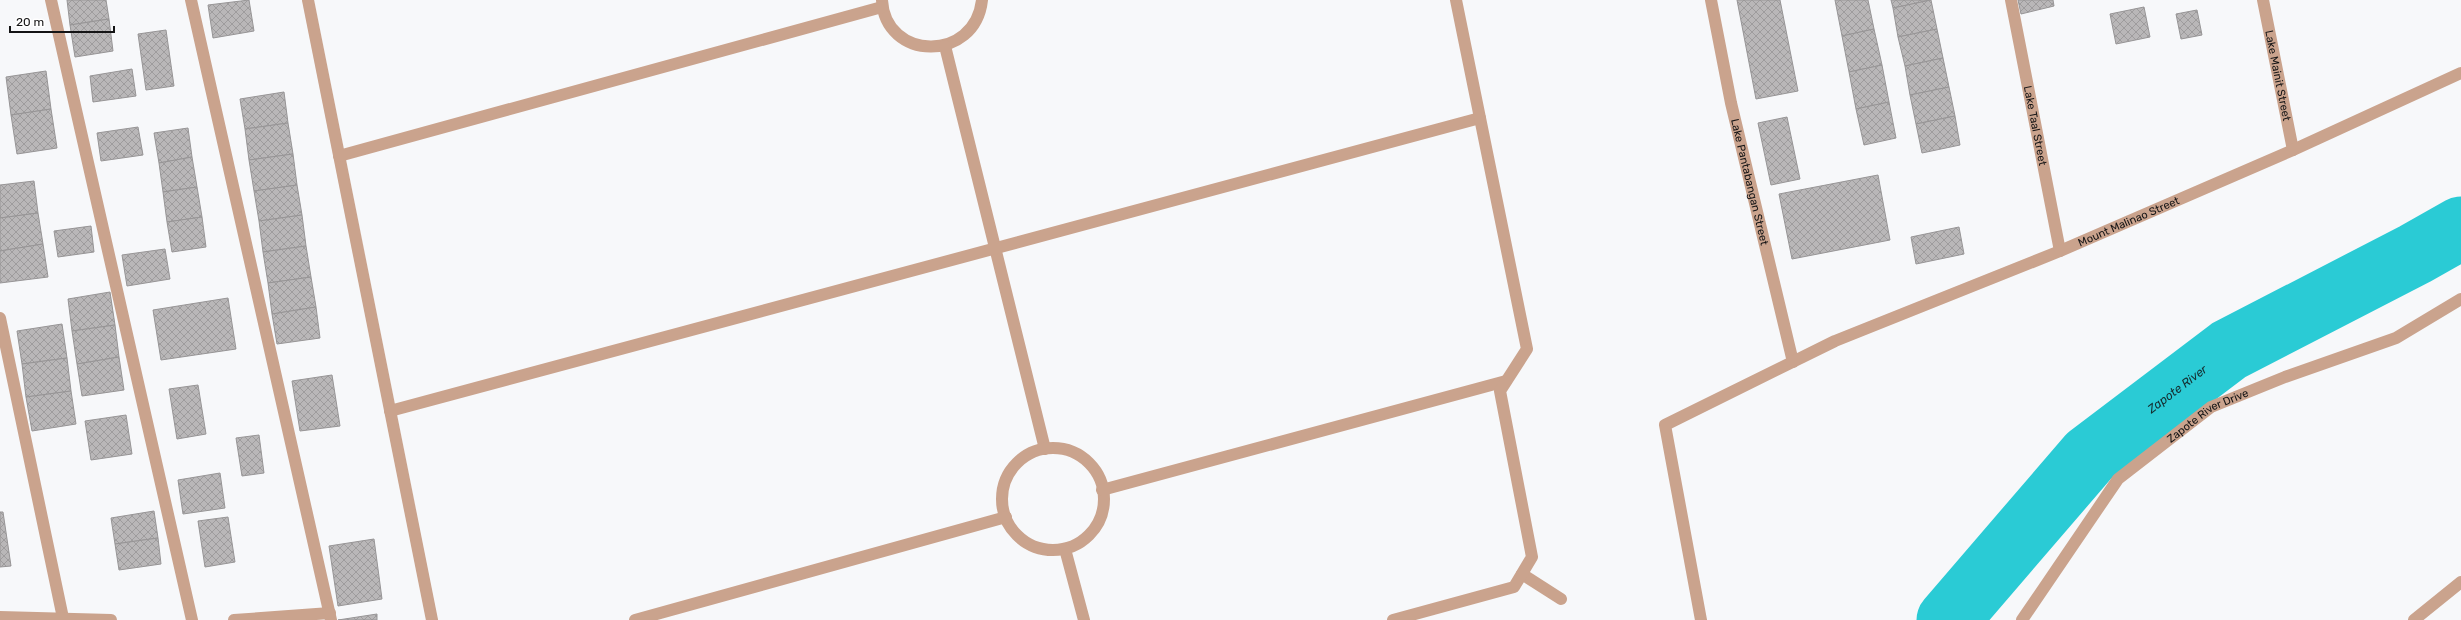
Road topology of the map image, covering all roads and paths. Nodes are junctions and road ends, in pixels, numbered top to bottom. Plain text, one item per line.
1 (51, 0) edge
2 (191, 0) edge
3 (308, 0) edge
4 (982, 0) edge
5 (1456, 0) edge
6 (1711, 0) edge
7 (2011, 0) edge
8 (2263, 0) edge
9 (882, 3) edge
10 (945, 46) junction
11 (2461, 73) edge
12 (1480, 118) junction
13 (2293, 150) junction
14 (339, 156) junction
15 (994, 248) junction
16 (2060, 251) junction
17 (2461, 299) edge
18 (0, 318) edge
19 (1793, 362) junction
20 (1506, 381) junction
21 (390, 411) junction
22 (1045, 449) junction
23 (1102, 490) junction
24 (1006, 517) junction
25 (1065, 550) junction
26 (1522, 574) junction
27 (2461, 582) edge
28 (1561, 599) dead end
29 (0, 617) edge
30 (330, 617) edge
31 (63, 618) junction
32 (111, 620) edge
33 (192, 620) edge
34 (234, 620) edge
35 (432, 620) edge
36 (635, 620) edge
37 (1084, 620) edge
38 (1393, 620) edge
39 (1701, 620) edge
40 (2022, 620) edge
41 (2414, 620) edge

1 - 33 street
2 - 30 street
3 - 14 street
4 - 10 street
5 - 12 street
6 - 19 street, Lake Pantabangan Street
7 - 16 street, Lake Taal Street
8 - 13 street, Lake Mainit Street
9 - 10 street
9 - 14 street
10 - 15 street
11 - 13 street, Mount Malinao Street
12 - 15 street
12 - 20 street
13 - 16 street, Mount Malinao Street
14 - 21 street
15 - 21 street
15 - 22 street
16 - 19 street, Mount Malinao Street
17 - 40 street, Zapote River Drive
18 - 31 street
19 - 39 street, Mount Malinao Street
20 - 23 street
20 - 26 street
21 - 35 street
22 - 23 street
22 - 24 street
23 - 25 street
24 - 25 street
24 - 36 street
25 - 37 street
26 - 28 street
26 - 38 street
27 - 41 street
29 - 31 street
30 - 34 street
31 - 32 street

